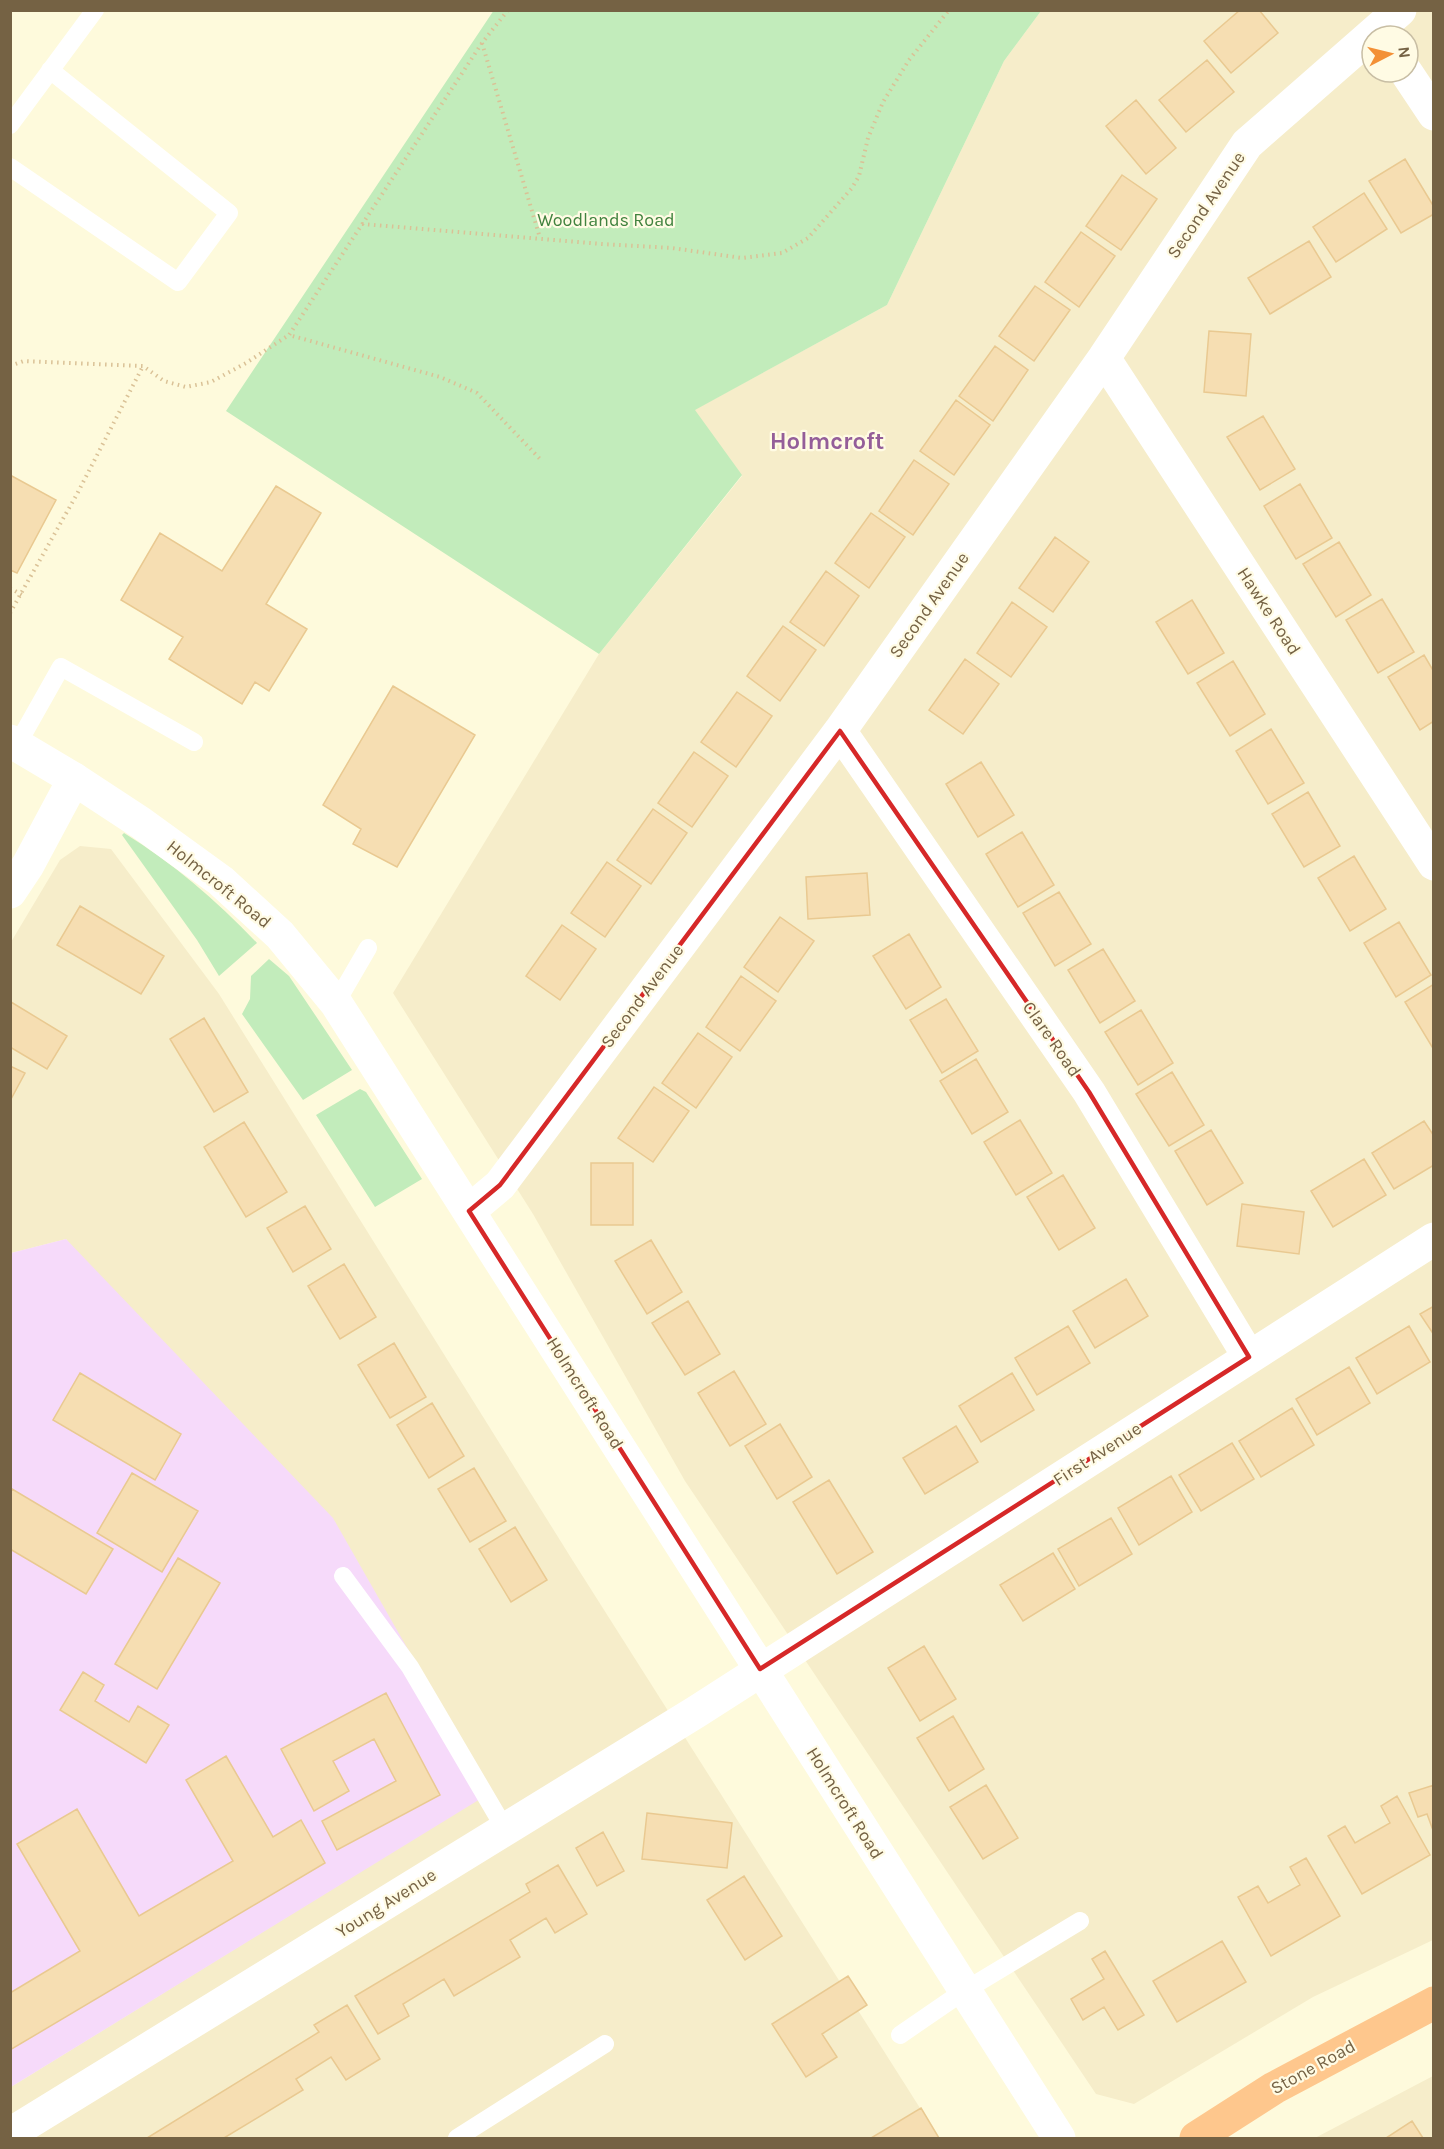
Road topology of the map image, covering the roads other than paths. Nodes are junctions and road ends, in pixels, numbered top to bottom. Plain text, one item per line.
1 (95, 10) edge
2 (1360, 48) edge
3 (50, 70) junction
4 (1414, 84) edge
5 (1434, 114) edge
6 (10, 125) edge
7 (10, 167) edge
8 (1104, 358) junction
9 (840, 731) junction
10 (194, 742) dead end
11 (14, 743) edge
12 (74, 779) junction
13 (1434, 864) edge
14 (16, 872) edge
15 (368, 948) dead end
16 (336, 1003) junction
17 (469, 1210) junction
18 (1434, 1239) edge
19 (1249, 1357) junction
20 (343, 1576) dead end
21 (760, 1669) junction
22 (505, 1829) junction
23 (1080, 1921) dead end
24 (964, 1991) junction
25 (1434, 2003) edge
26 (900, 2035) dead end
27 (605, 2044) dead end
28 (10, 2134) edge
29 (457, 2139) edge
30 (1059, 2139) edge
31 (1196, 2139) edge

1 - 3 lane
2 - 8 street, Second Avenue
3 - 6 lane
3 - 7 lane
4 - 5 street
8 - 9 street, Second Avenue
8 - 13 street, Hawke Road
9 - 17 street, Second Avenue
9 - 19 street, Clare Road
10 - 11 lane
11 - 12 street, Holmcroft Road
12 - 14 street
12 - 16 street, Holmcroft Road
15 - 16 lane
16 - 17 street, Holmcroft Road
17 - 21 street, Holmcroft Road
18 - 19 street, First Avenue
19 - 21 street, First Avenue
20 - 22 lane
21 - 22 street, Young Avenue
21 - 24 street, Holmcroft Road
22 - 28 street, Young Avenue
23 - 24 lane
24 - 26 lane
24 - 30 street, Holmcroft Road
25 - 31 highway, Stone Road
27 - 29 lane

